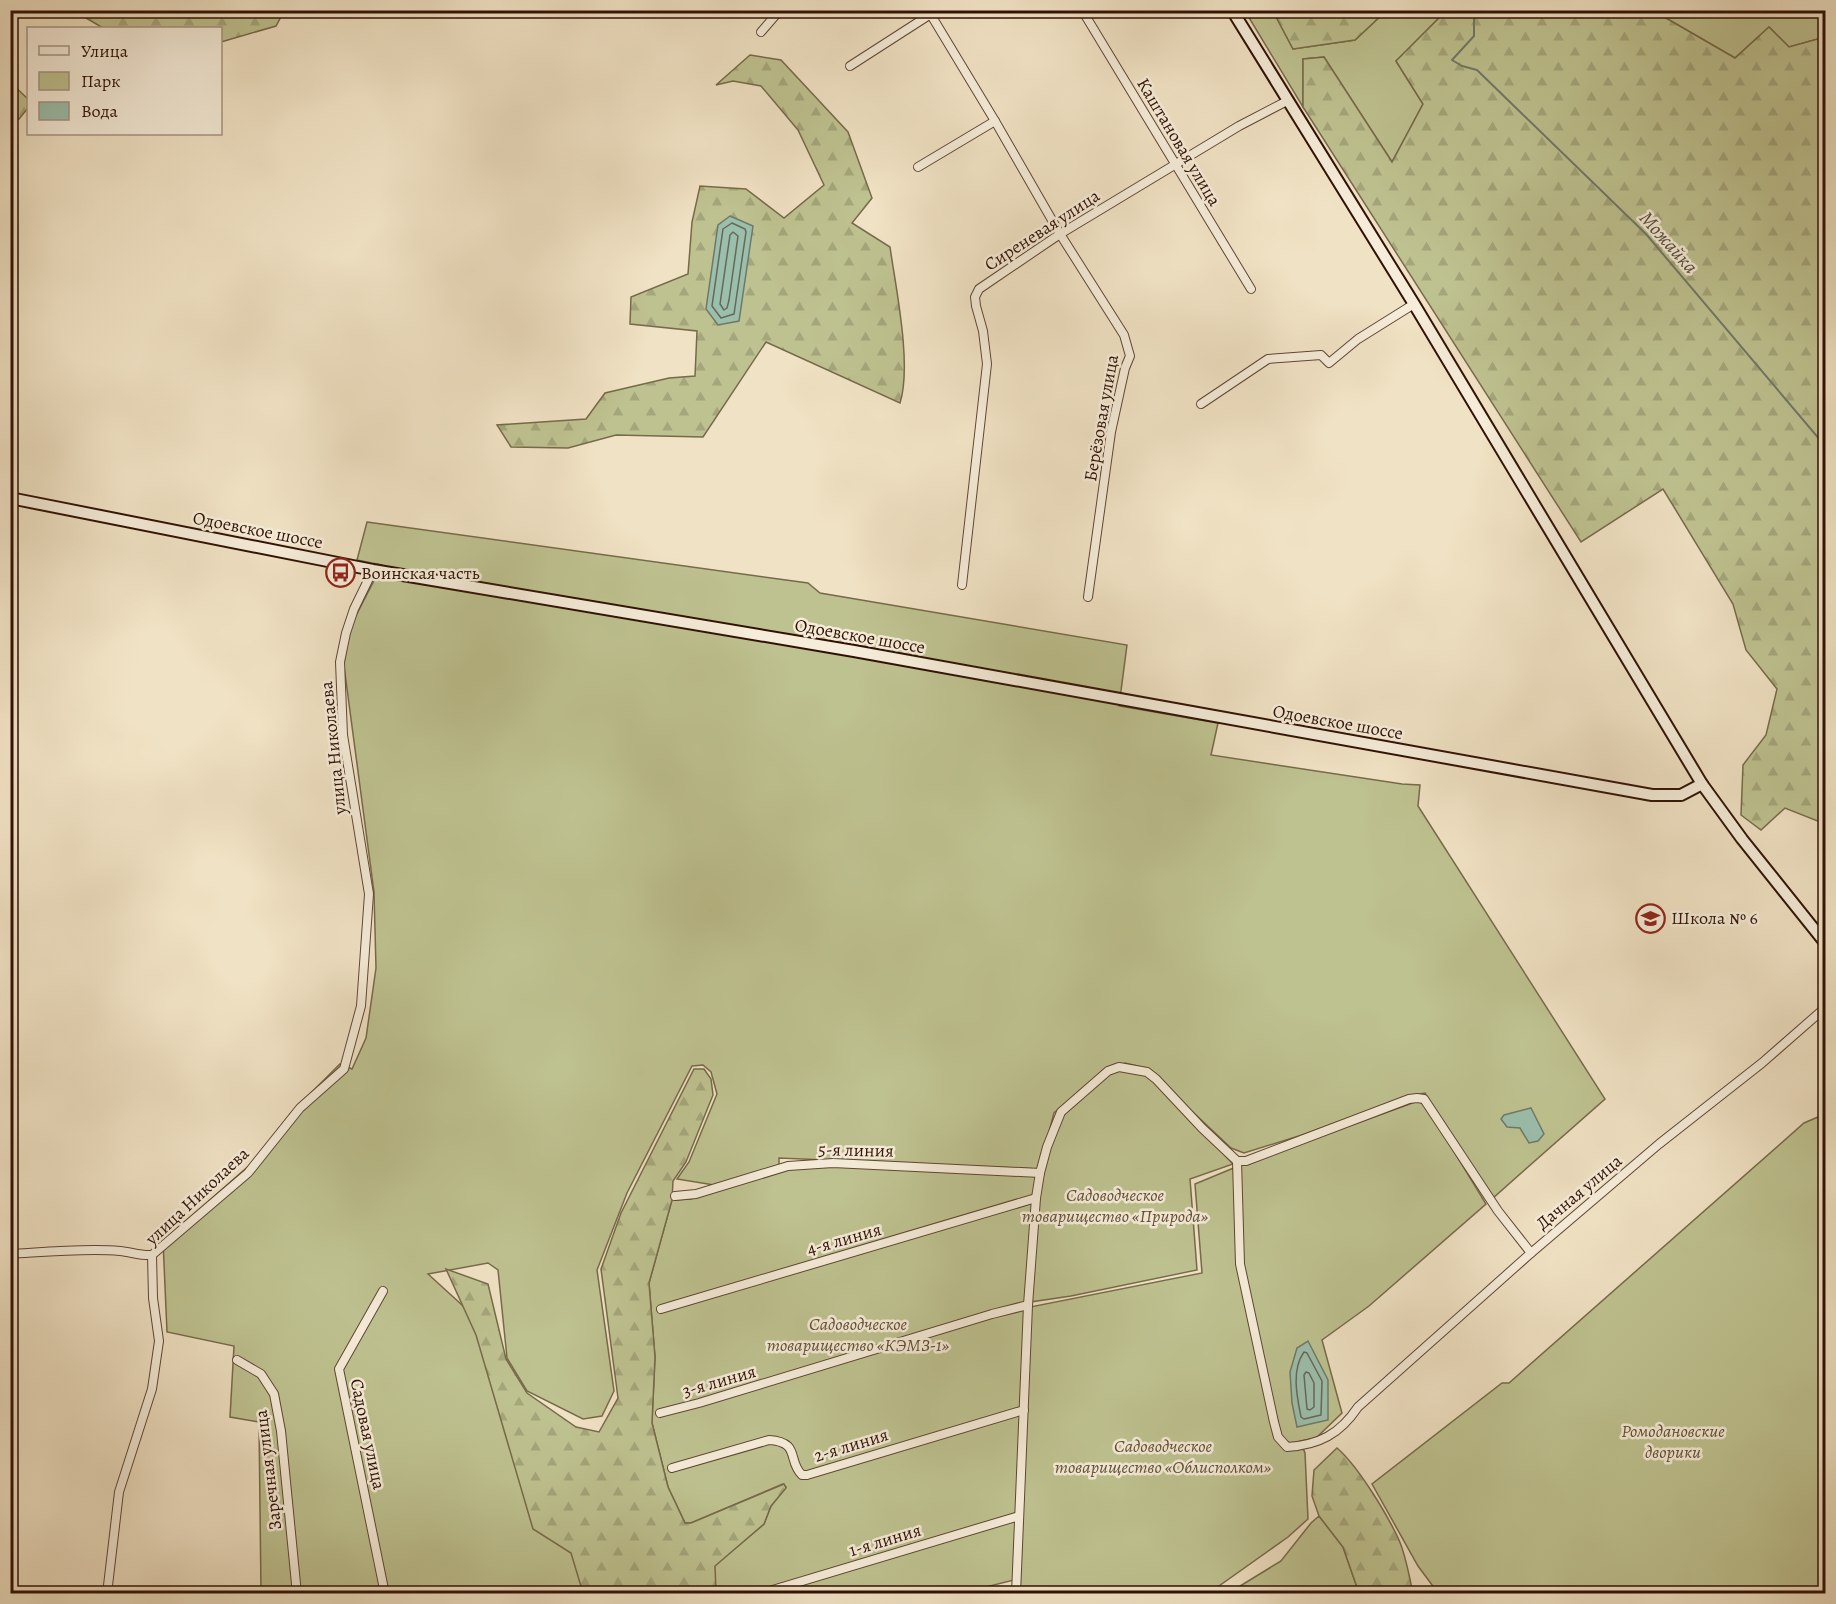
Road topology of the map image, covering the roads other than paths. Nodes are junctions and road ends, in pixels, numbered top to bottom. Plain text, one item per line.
1 (780, 10) edge
2 (1082, 10) edge
3 (1232, 10) edge
4 (932, 12) edge
5 (760, 32) dead end
6 (850, 66) dead end
7 (1287, 101) junction
8 (995, 121) junction
9 (1175, 165) junction
10 (918, 167) dead end
11 (1060, 234) junction
12 (1251, 289) dead end
13 (1414, 304) junction
14 (1201, 404) dead end
15 (10, 498) edge
16 (373, 570) junction
17 (962, 585) dead end
18 (1088, 597) dead end
19 (1702, 784) junction
20 (1826, 944) edge
21 (1826, 1007) edge
22 (1237, 1161) junction
23 (1040, 1173) junction
24 (675, 1196) dead end
25 (1036, 1198) junction
26 (1531, 1253) junction
27 (10, 1254) edge
28 (152, 1255) junction
29 (383, 1291) dead end
30 (1028, 1305) junction
31 (661, 1309) dead end
32 (237, 1360) dead end
33 (1024, 1410) junction
34 (660, 1413) dead end
35 (672, 1468) dead end
36 (1019, 1516) junction
37 (106, 1593) edge
38 (297, 1593) edge
39 (385, 1593) edge
40 (759, 1593) edge
41 (1016, 1593) edge

1 - 5 street
2 - 9 street, Каштановая улица
3 - 7 main road
4 - 6 street
4 - 8 street, Берёзовая улица
7 - 9 street, Сиреневая улица
7 - 13 main road
8 - 10 street
8 - 11 street, Берёзовая улица
9 - 11 street, Сиреневая улица
9 - 12 street, Каштановая улица
11 - 17 street, Сиреневая улица
11 - 18 street, Берёзовая улица
13 - 14 street
13 - 19 main road
15 - 16 main road, Одоевское шоссе
16 - 19 main road, Одоевское шоссе
16 - 28 street, улица Николаева
19 - 20 main road
21 - 26 street, Дачная улица
22 - 23 street
22 - 26 street
22 - 26 street, Дачная улица
23 - 24 street, 5-я линия
23 - 25 street
25 - 30 street
25 - 31 street, 4-я линия
27 - 28 street
28 - 37 street, улица Николаева
29 - 39 street, Садовая улица
30 - 33 street
30 - 34 street, 3-я линия
32 - 38 street, Заречная улица
33 - 35 street, 2-я линия
33 - 36 street
36 - 40 street, 1-я линия
36 - 41 street

